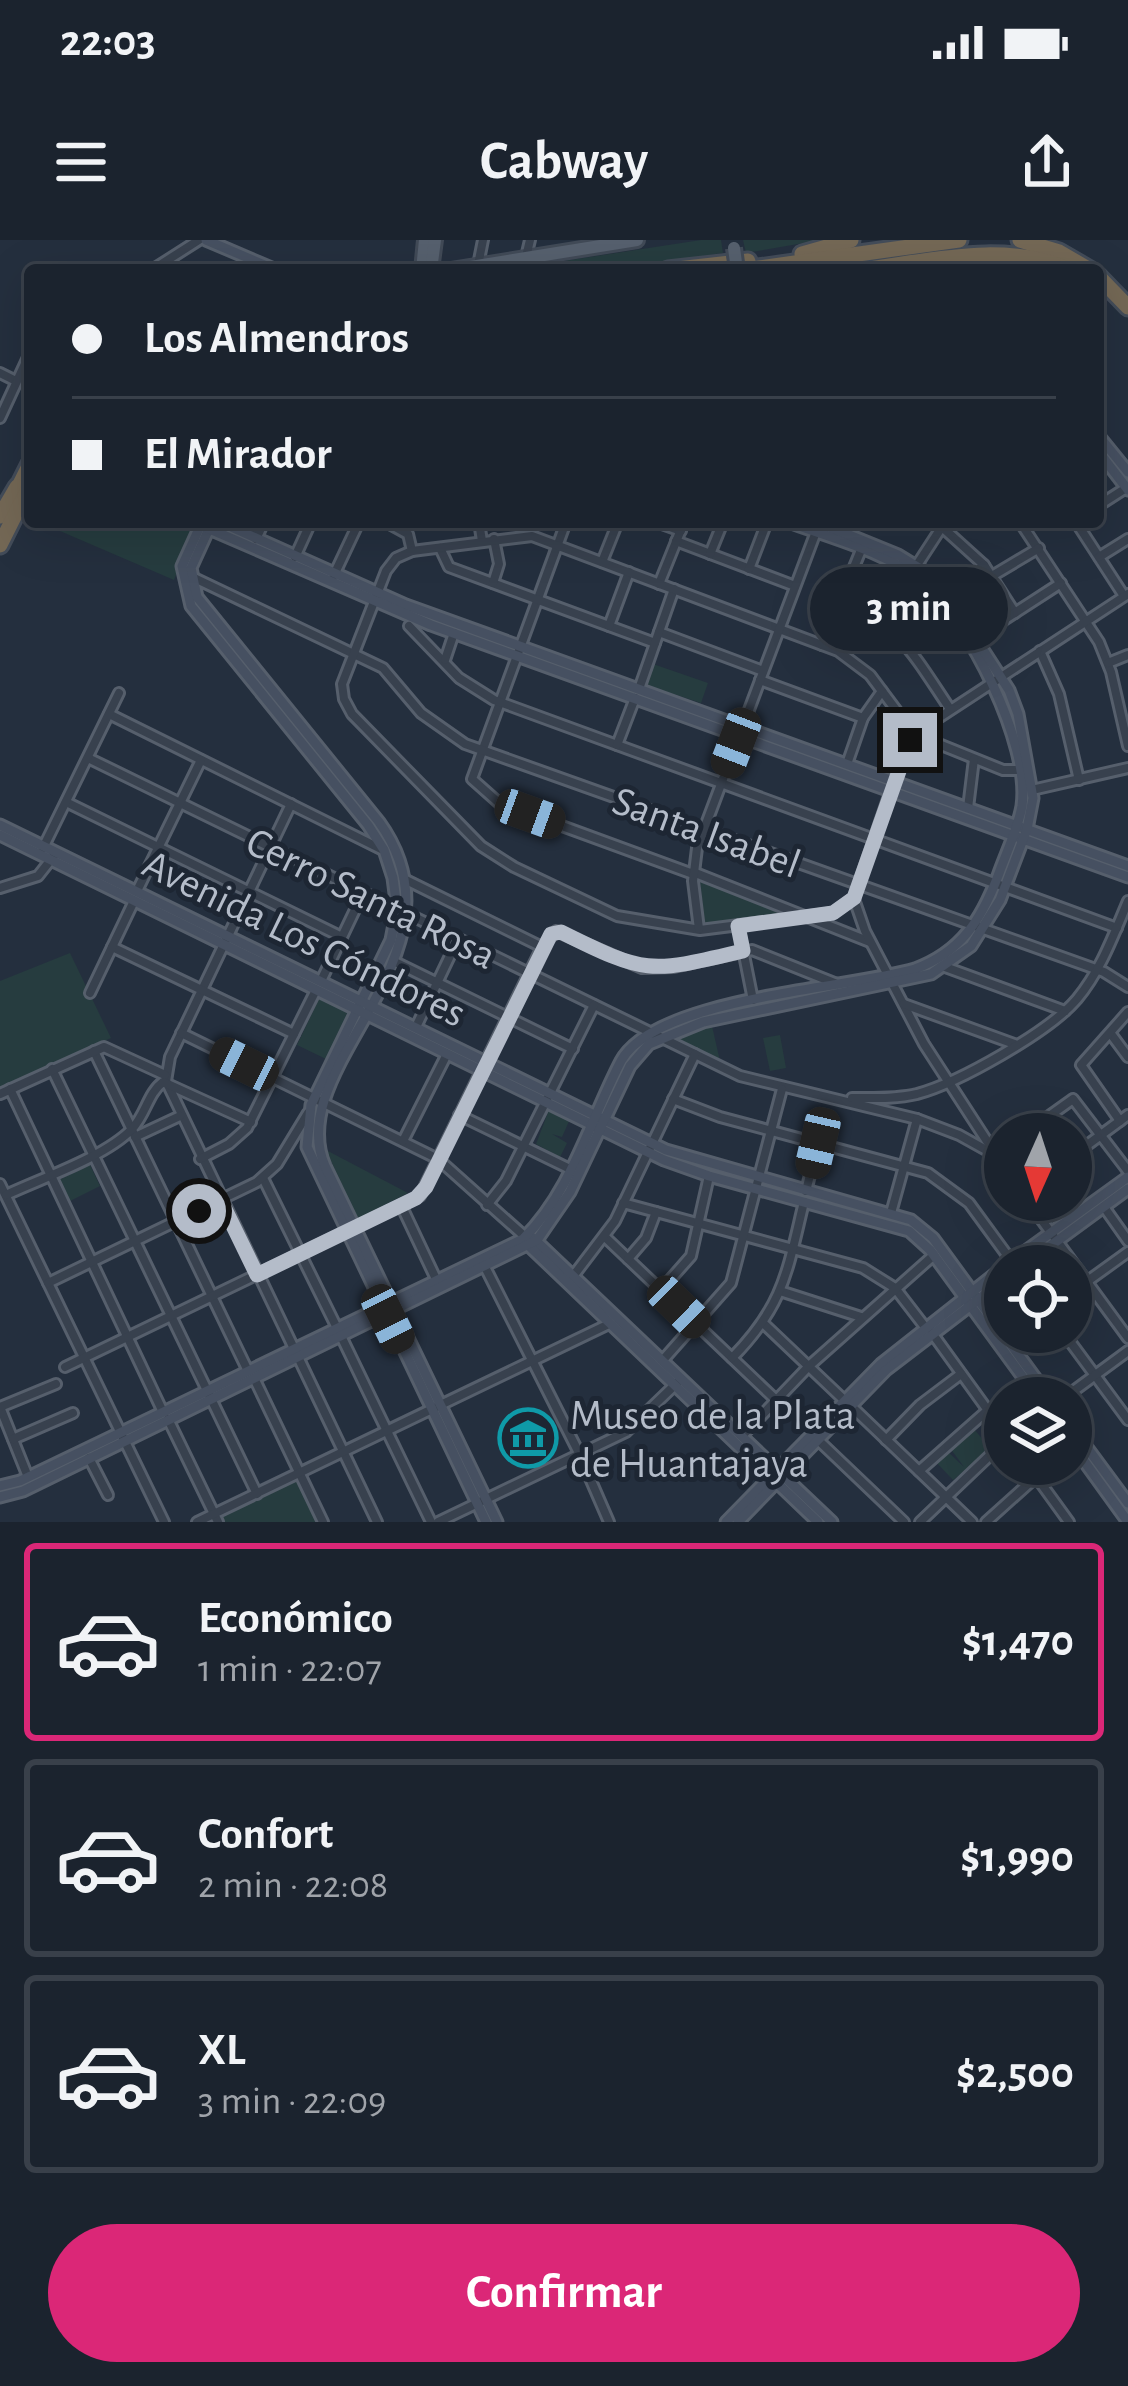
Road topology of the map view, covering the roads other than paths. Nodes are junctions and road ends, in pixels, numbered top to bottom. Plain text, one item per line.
1 (202, 240) edge
2 (530, 240) edge
3 (635, 240) edge
4 (851, 240) edge
5 (959, 240) edge
6 (1020, 240) edge
7 (526, 257) junction
8 (162, 264) edge
9 (261, 264) edge
10 (484, 264) edge
11 (718, 264) edge
12 (784, 264) edge
13 (914, 264) edge
14 (1054, 264) edge
15 (1080, 264) edge
16 (1104, 283) edge
17 (1104, 292) edge
18 (1128, 311) edge
19 (24, 365) edge
20 (0, 373) edge
21 (16, 382) junction
22 (0, 418) edge
23 (1104, 443) edge
24 (1104, 459) edge
25 (1128, 472) edge
26 (24, 475) edge
27 (1127, 489) edge
28 (24, 498) edge
29 (19, 508) junction
30 (0, 519) edge
31 (207, 528) edge
32 (218, 528) edge
33 (222, 528) edge
34 (248, 528) edge
35 (261, 528) edge
36 (307, 528) edge
37 (355, 528) edge
38 (397, 528) edge
39 (480, 528) edge
40 (564, 528) edge
41 (616, 528) edge
42 (721, 528) edge
43 (765, 528) edge
44 (817, 528) edge
45 (823, 528) edge
46 (824, 528) edge
47 (941, 528) edge
48 (948, 528) edge
49 (1024, 528) edge
50 (1080, 528) edge
51 (680, 532) edge
52 (256, 538) junction
53 (494, 539) junction
54 (1128, 539) edge
55 (482, 541) junction
56 (0, 545) edge
57 (558, 545) junction
58 (440, 548) junction
59 (1039, 548) junction
60 (861, 550) junction
61 (412, 551) junction
62 (710, 554) junction
63 (295, 557) junction
64 (1099, 557) junction
65 (0, 560) edge
66 (602, 562) junction
67 (984, 565) junction
68 (749, 569) junction
69 (913, 569) junction
70 (629, 572) junction
71 (186, 573) junction
72 (334, 575) junction
73 (992, 576) junction
74 (493, 583) junction
75 (1061, 583) junction
76 (659, 584) junction
77 (795, 586) junction
78 (674, 589) junction
79 (1126, 595) edge
80 (375, 598) junction
81 (944, 598) junction
82 (538, 600) junction
83 (840, 601) junction
84 (1016, 613) junction
85 (878, 619) junction
86 (1087, 621) junction
87 (409, 626) dead end
88 (609, 626) junction
89 (779, 629) junction
90 (659, 632) junction
91 (454, 633) junction
92 (897, 634) junction
93 (976, 638) junction
94 (655, 643) junction
95 (822, 645) junction
96 (520, 651) junction
97 (1040, 651) junction
98 (352, 652) junction
99 (1128, 655) edge
100 (446, 662) junction
101 (1108, 663) junction
102 (762, 676) junction
103 (997, 679) junction
104 (882, 691) junction
105 (119, 693) dead end
106 (637, 693) junction
107 (502, 703) junction
108 (950, 709) junction
109 (109, 714) junction
110 (1124, 714) edge
111 (863, 718) junction
112 (741, 731) junction
113 (914, 734) junction
114 (617, 745) junction
115 (1128, 746) edge
116 (485, 752) junction
117 (88, 758) junction
118 (974, 759) junction
119 (201, 760) junction
120 (847, 764) junction
121 (1128, 768) edge
122 (1019, 770) junction
123 (1079, 780) junction
124 (721, 782) junction
125 (892, 786) junction
126 (1033, 790) junction
127 (66, 802) junction
128 (180, 803) junction
129 (291, 804) junction
130 (968, 808) junction
131 (374, 824) junction
132 (0, 825) edge
133 (703, 830) junction
134 (1020, 832) junction
135 (0, 836) edge
136 (873, 837) junction
137 (270, 847) junction
138 (158, 848) junction
139 (384, 850) junction
140 (47, 853) junction
141 (1128, 866) edge
142 (693, 873) junction
143 (1128, 877) edge
144 (404, 879) junction
145 (856, 885) junction
146 (1000, 885) junction
147 (0, 888) edge
148 (249, 892) junction
149 (363, 893) junction
150 (135, 896) junction
151 (854, 898) junction
152 (1128, 901) edge
153 (401, 911) junction
154 (809, 917) junction
155 (738, 926) junction
156 (1117, 928) junction
157 (978, 929) junction
158 (700, 930) junction
159 (342, 937) junction
160 (458, 939) junction
161 (226, 940) junction
162 (870, 943) junction
163 (112, 946) junction
164 (542, 947) junction
165 (743, 951) junction
166 (393, 961) junction
167 (945, 967) junction
168 (1096, 971) junction
169 (529, 974) junction
170 (890, 980) junction
171 (437, 982) junction
172 (318, 985) junction
173 (838, 985) junction
174 (1128, 987) edge
175 (202, 990) junction
176 (90, 993) dead end
177 (753, 1001) junction
178 (902, 1004) junction
179 (593, 1005) junction
180 (365, 1008) junction
181 (1065, 1011) junction
182 (1128, 1012) edge
183 (508, 1017) junction
184 (416, 1028) junction
185 (648, 1032) junction
186 (181, 1033) junction
187 (294, 1034) junction
188 (1111, 1034) junction
189 (661, 1038) junction
190 (1017, 1045) junction
191 (573, 1049) junction
192 (94, 1051) junction
193 (447, 1054) junction
194 (695, 1054) junction
195 (1128, 1057) edge
196 (484, 1066) junction
197 (52, 1069) junction
198 (165, 1078) junction
199 (273, 1078) junction
200 (946, 1082) junction
201 (782, 1089) junction
202 (5, 1091) edge
203 (837, 1097) junction
204 (550, 1098) junction
205 (674, 1099) junction
206 (319, 1101) junction
207 (309, 1112) junction
208 (1053, 1113) edge
209 (1084, 1113) edge
210 (460, 1115) junction
211 (180, 1116) junction
212 (1124, 1118) edge
213 (917, 1119) junction
214 (251, 1122) junction
215 (598, 1122) junction
216 (1092, 1123) edge
217 (771, 1131) junction
218 (133, 1133) junction
219 (1101, 1135) junction
220 (984, 1140) edge
221 (403, 1141) junction
222 (1092, 1142) edge
223 (818, 1143) junction
224 (307, 1147) junction
225 (524, 1147) junction
226 (287, 1148) junction
227 (650, 1148) junction
228 (984, 1149) edge
229 (92, 1154) junction
230 (200, 1159) junction
231 (438, 1159) junction
232 (905, 1164) junction
233 (570, 1169) junction
234 (50, 1174) junction
235 (1128, 1174) edge
236 (709, 1176) junction
237 (263, 1178) junction
238 (757, 1183) junction
239 (0, 1184) edge
240 (1128, 1189) edge
241 (6, 1195) junction
242 (806, 1196) junction
243 (221, 1201) junction
244 (623, 1204) junction
245 (401, 1205) junction
246 (487, 1205) junction
247 (1104, 1207) junction
248 (656, 1212) junction
249 (891, 1214) junction
250 (1043, 1221) edge
251 (176, 1222) junction
252 (699, 1224) junction
253 (350, 1230) junction
254 (744, 1236) junction
255 (605, 1237) junction
256 (1054, 1237) junction
257 (528, 1239) junction
258 (1128, 1240) edge
259 (134, 1242) junction
260 (997, 1245) edge
261 (1042, 1245) edge
262 (1060, 1245) edge
263 (793, 1249) junction
264 (1128, 1252) edge
265 (301, 1254) junction
266 (934, 1255) junction
267 (628, 1259) junction
268 (92, 1262) junction
269 (483, 1263) junction
270 (257, 1275) junction
271 (574, 1275) junction
272 (1092, 1278) edge
273 (436, 1279) junction
274 (48, 1283) junction
275 (895, 1288) junction
276 (984, 1288) edge
277 (1092, 1289) edge
278 (661, 1291) junction
279 (780, 1291) junction
280 (984, 1291) edge
281 (212, 1296) junction
282 (971, 1298) junction
283 (388, 1307) junction
284 (984, 1313) edge
285 (170, 1317) junction
286 (861, 1317) junction
287 (609, 1324) junction
288 (697, 1324) junction
289 (764, 1324) junction
290 (929, 1330) junction
291 (339, 1331) junction
292 (128, 1337) junction
293 (1128, 1338) edge
294 (1128, 1351) edge
295 (294, 1352) junction
296 (1079, 1353) edge
297 (85, 1358) junction
298 (645, 1358) junction
299 (732, 1358) junction
300 (663, 1360) junction
301 (532, 1361) junction
302 (809, 1366) junction
303 (65, 1367) dead end
304 (251, 1373) junction
305 (962, 1373) junction
306 (1095, 1375) junction
307 (1024, 1377) edge
308 (1092, 1377) edge
309 (678, 1382) junction
310 (56, 1384) dead end
311 (208, 1394) junction
312 (776, 1400) junction
313 (847, 1402) junction
314 (984, 1404) edge
315 (0, 1407) edge
316 (437, 1408) junction
317 (73, 1413) dead end
318 (984, 1414) edge
319 (165, 1415) junction
320 (1128, 1420) edge
321 (387, 1432) junction
322 (122, 1435) junction
323 (13, 1439) junction
324 (817, 1439) junction
325 (886, 1440) junction
326 (748, 1448) junction
327 (344, 1453) junction
328 (579, 1453) junction
329 (1092, 1455) edge
330 (89, 1458) junction
331 (984, 1458) edge
332 (919, 1471) junction
333 (1092, 1472) edge
334 (300, 1473) junction
335 (776, 1476) junction
336 (28, 1477) junction
337 (1028, 1485) edge
338 (1040, 1485) edge
339 (0, 1486) edge
340 (257, 1494) junction
341 (108, 1495) dead end
342 (945, 1496) junction
343 (0, 1497) edge
344 (481, 1500) junction
345 (1128, 1504) edge
346 (216, 1518) edge
347 (1063, 1520) edge
348 (742, 1521) edge
349 (164, 1522) edge
350 (197, 1522) edge
351 (323, 1522) edge
352 (377, 1522) edge
353 (435, 1522) edge
354 (486, 1522) edge
355 (497, 1522) edge
356 (609, 1522) edge
357 (726, 1522) edge
358 (818, 1522) edge
359 (832, 1522) edge
360 (904, 1522) edge
361 (920, 1522) edge
362 (972, 1522) edge
363 (986, 1522) edge
364 (1128, 1522) edge

1 - 8 street
1 - 9 street
2 - 7 street
3 - 7 main road
4 - 11 highway
5 - 12 highway
6 - 15 highway
7 - 10 main road
13 - 14 highway
16 - 18 highway
17 - 18 highway
19 - 21 street
20 - 21 street
21 - 22 street
23 - 25 street
24 - 27 street
26 - 30 highway
28 - 29 highway
29 - 56 highway
29 - 65 highway
31 - 71 street
32 - 80 street
33 - 52 street
34 - 52 street
35 - 52 street
36 - 63 street
37 - 72 street
38 - 61 street
39 - 55 street
40 - 57 street
41 - 66 street
42 - 62 street
43 - 68 street
44 - 77 street
45 - 60 street
46 - 69 street
47 - 69 street
48 - 67 street
49 - 59 street
50 - 64 street
51 - 62 street
51 - 76 street
52 - 63 street
53 - 55 street
53 - 57 street
53 - 74 street
54 - 64 street
55 - 58 street
57 - 66 street
57 - 82 street
58 - 61 street
58 - 74 street
59 - 73 street
59 - 75 street
60 - 69 street
60 - 83 street
61 - 80 street
62 - 68 street
63 - 72 street
64 - 79 street
66 - 70 street
67 - 73 street
67 - 81 street
68 - 77 street
69 - 81 street
69 - 85 street
70 - 76 street
70 - 88 street
71 - 98 street, Santa Isabel
71 - 131 street
72 - 80 street
73 - 84 street
74 - 82 street
75 - 84 street
75 - 86 street
76 - 78 street
77 - 89 street
78 - 89 street
78 - 90 street
79 - 86 street
80 - 91 street
80 - 96 street
80 - 98 street
81 - 92 street
81 - 93 street
81 - 103 street
82 - 88 street
82 - 96 street
83 - 85 street
83 - 95 street
84 - 93 street
85 - 92 street
86 - 97 street
86 - 101 street
87 - 100 street
88 - 94 street
89 - 95 street
89 - 102 street
90 - 94 street
90 - 102 street
91 - 96 street
91 - 100 street
92 - 108 street
93 - 103 street
94 - 106 street
95 - 104 street
96 - 106 street
96 - 107 street
97 - 103 street
97 - 123 street
98 - 116 street, Santa Isabel
98 - 158 street
99 - 101 street
100 - 107 street
101 - 110 street
102 - 111 street
102 - 112 street
103 - 108 street
103 - 122 street
103 - 126 street
104 - 111 street
104 - 113 street
105 - 109 street
106 - 112 street
106 - 114 street
107 - 114 street
107 - 116 street
108 - 113 street
109 - 117 street
109 - 119 street
110 - 115 street
111 - 120 street
112 - 120 street
112 - 124 street
112 - 125 street
113 - 118 street
113 - 125 street
114 - 124 street
116 - 133 street, Santa Isabel
116 - 142 street
117 - 127 street
117 - 128 street, Cerro Santa Rosa
118 - 122 street
118 - 130 street
119 - 128 street
119 - 129 street
120 - 125 street
121 - 123 street
122 - 134 street
123 - 126 street
124 - 133 street
124 - 136 street
125 - 130 street
125 - 134 street
125 - 136 street
126 - 134 street
127 - 138 street
127 - 140 street
128 - 137 street, Cerro Santa Rosa
128 - 138 street
129 - 137 street
129 - 139 street
130 - 134 street
131 - 139 street
131 - 144 street
132 - 140 street, Avenida Los Cóndores
133 - 142 street
133 - 145 street, Santa Isabel
134 - 141 street
134 - 143 street
134 - 146 street
135 - 140 street, Avenida Los Cóndores
136 - 145 street
136 - 146 street
137 - 148 street
137 - 149 street, Cerro Santa Rosa
138 - 148 street
138 - 150 street
139 - 153 street
140 - 147 street
140 - 150 street, Avenida Los Cóndores
142 - 154 street
142 - 158 street
144 - 153 street
144 - 164 street
145 - 151 street
145 - 157 street, Santa Isabel
146 - 156 street
146 - 157 street
148 - 159 street
148 - 161 street
149 - 153 street, Cerro Santa Rosa
149 - 159 street
150 - 161 street, Avenida Los Cóndores
150 - 163 street
151 - 154 street
151 - 162 street
152 - 156 street
153 - 160 street, Cerro Santa Rosa
153 - 166 street
153 - 180 street
154 - 155 street
154 - 162 street
155 - 158 street
155 - 165 street
156 - 168 street
157 - 167 street
157 - 168 street, Santa Isabel
157 - 170 street
159 - 172 street
160 - 169 street, Cerro Santa Rosa
160 - 171 street
161 - 172 street, Avenida Los Cóndores
161 - 175 street
162 - 170 street
163 - 175 street
163 - 176 street
164 - 165 street
164 - 169 street
165 - 173 street
165 - 177 street
166 - 171 street
166 - 180 street
167 - 170 street
167 - 181 street
168 - 174 street, Santa Isabel
168 - 181 street
169 - 179 street, Cerro Santa Rosa
169 - 183 street
170 - 173 street
170 - 178 street
170 - 189 street
171 - 183 street
171 - 184 street
172 - 180 street, Avenida Los Cóndores
172 - 187 street
173 - 177 street
175 - 186 street
175 - 187 street
177 - 185 street
178 - 190 street
178 - 200 street
179 - 185 street, Cerro Santa Rosa
179 - 191 street
180 - 184 street, Avenida Los Cóndores
180 - 193 street, Avenida Los Cóndores
180 - 206 street
181 - 190 street
182 - 188 street
183 - 191 street
183 - 196 street
184 - 196 street, Avenida Los Cóndores
185 - 189 street, Cerro Santa Rosa
185 - 215 street
186 - 198 street
186 - 199 street
187 - 199 street
188 - 195 street
188 - 212 street
189 - 194 street, Cerro Santa Rosa
189 - 215 street
190 - 200 street
191 - 204 street
192 - 197 street
192 - 198 street
192 - 218 street
193 - 196 street, Avenida Los Cóndores
193 - 221 street
194 - 201 street, Cerro Santa Rosa
194 - 205 street
196 - 204 street, Avenida Los Cóndores
196 - 210 street
197 - 202 street
197 - 229 street
198 - 211 street
198 - 214 street
198 - 218 street
199 - 206 street
199 - 214 street
200 - 203 street
200 - 220 street
201 - 203 street, Cerro Santa Rosa
201 - 217 street
202 - 234 street
203 - 213 street, Cerro Santa Rosa
204 - 215 street, Avenida Los Cóndores
204 - 225 street
205 - 217 street
205 - 227 street
206 - 207 street
206 - 221 street
206 - 253 street
207 - 224 street
207 - 226 street
208 - 209 street
210 - 225 street
210 - 231 street
211 - 218 street
211 - 230 street
212 - 219 street
213 - 228 street, Cerro Santa Rosa
213 - 232 street
214 - 230 street
215 - 227 street, Avenida Los Cóndores
215 - 233 street
215 - 257 street
216 - 219 street
217 - 223 street
217 - 238 street
218 - 229 street
218 - 251 street
219 - 222 street
219 - 235 street
221 - 231 street
223 - 232 street
223 - 242 street
224 - 226 street
224 - 253 street
225 - 233 street
225 - 246 street
226 - 237 street
227 - 236 street, Avenida Los Cóndores
227 - 238 street, Avenida Los Cóndores
227 - 244 street
229 - 234 street
229 - 259 street
230 - 243 street
231 - 245 street
231 - 246 street
232 - 249 street
232 - 260 street
233 - 257 street
234 - 241 street
234 - 268 street
235 - 256 street
236 - 238 street, Avenida Los Cóndores
236 - 252 street
237 - 243 street
237 - 265 street
238 - 242 street, Avenida Los Cóndores
238 - 254 street
239 - 241 street
240 - 247 street
241 - 274 street
242 - 249 street, Avenida Los Cóndores
242 - 263 street
242 - 266 street, Avenida Los Cóndores
243 - 251 street
243 - 270 street
244 - 248 street
244 - 255 street
245 - 253 street
245 - 273 street
246 - 257 street
247 - 256 street
247 - 258 street
248 - 252 street
248 - 267 street
249 - 282 street, Avenida Los Cóndores
250 - 256 street
251 - 259 street
251 - 281 street
252 - 254 street
252 - 278 street
253 - 265 street
253 - 283 street
254 - 263 street
254 - 288 street
255 - 267 street
255 - 271 street
256 - 261 street
256 - 262 street
257 - 269 street
257 - 271 street
257 - 287 street
259 - 268 street
259 - 285 street
263 - 275 street
263 - 279 street
264 - 272 street
265 - 270 street
265 - 291 street
266 - 275 street
266 - 282 street, Avenida Los Cóndores
267 - 278 street
268 - 274 street
268 - 292 street
269 - 273 street
269 - 283 street
269 - 301 street
270 - 281 street
270 - 295 street
271 - 300 street
273 - 283 street
274 - 297 street
275 - 286 street
275 - 290 street
276 - 282 street
277 - 293 street
278 - 288 street
279 - 286 street
279 - 289 street
280 - 282 street
281 - 285 street
281 - 304 street
282 - 284 street, Avenida Los Cóndores
282 - 290 street
282 - 307 street, Avenida Los Cóndores
283 - 291 street
283 - 316 street
285 - 292 street
285 - 311 street
286 - 302 street
287 - 298 street
287 - 301 street
288 - 299 street
288 - 300 street
289 - 299 street
289 - 302 street
290 - 305 street
290 - 313 street
291 - 295 street
291 - 321 street
292 - 297 street
292 - 319 street
294 - 306 street
295 - 304 street
295 - 327 street
296 - 306 street
297 - 303 street
297 - 322 street
298 - 300 street
298 - 309 street
299 - 312 street
300 - 309 street
301 - 316 street
301 - 328 street
302 - 312 street
302 - 313 street
304 - 311 street
304 - 334 street
305 - 314 street
305 - 325 street
306 - 308 street
306 - 320 street
309 - 326 street
309 - 328 street
310 - 315 street
311 - 319 street
311 - 340 street
312 - 326 street
313 - 324 street
313 - 325 street
313 - 335 street
315 - 323 street
316 - 321 street
316 - 344 street
317 - 323 street
318 - 332 street
319 - 322 street
319 - 346 street
321 - 327 street
321 - 353 street
322 - 330 street
322 - 336 street
322 - 349 street
323 - 336 street
324 - 335 street
324 - 360 street
325 - 332 street
326 - 335 street
327 - 334 street
327 - 352 street
328 - 344 street
328 - 356 street
329 - 345 street
330 - 341 street
330 - 343 street
331 - 342 street
332 - 342 street
333 - 364 street
334 - 340 street
334 - 351 street
335 - 348 street
335 - 357 street
335 - 358 street
335 - 359 street
336 - 339 street
337 - 363 street
338 - 347 street
340 - 346 street
342 - 361 street
342 - 362 street
344 - 353 street
344 - 354 street
344 - 355 street
346 - 350 street

